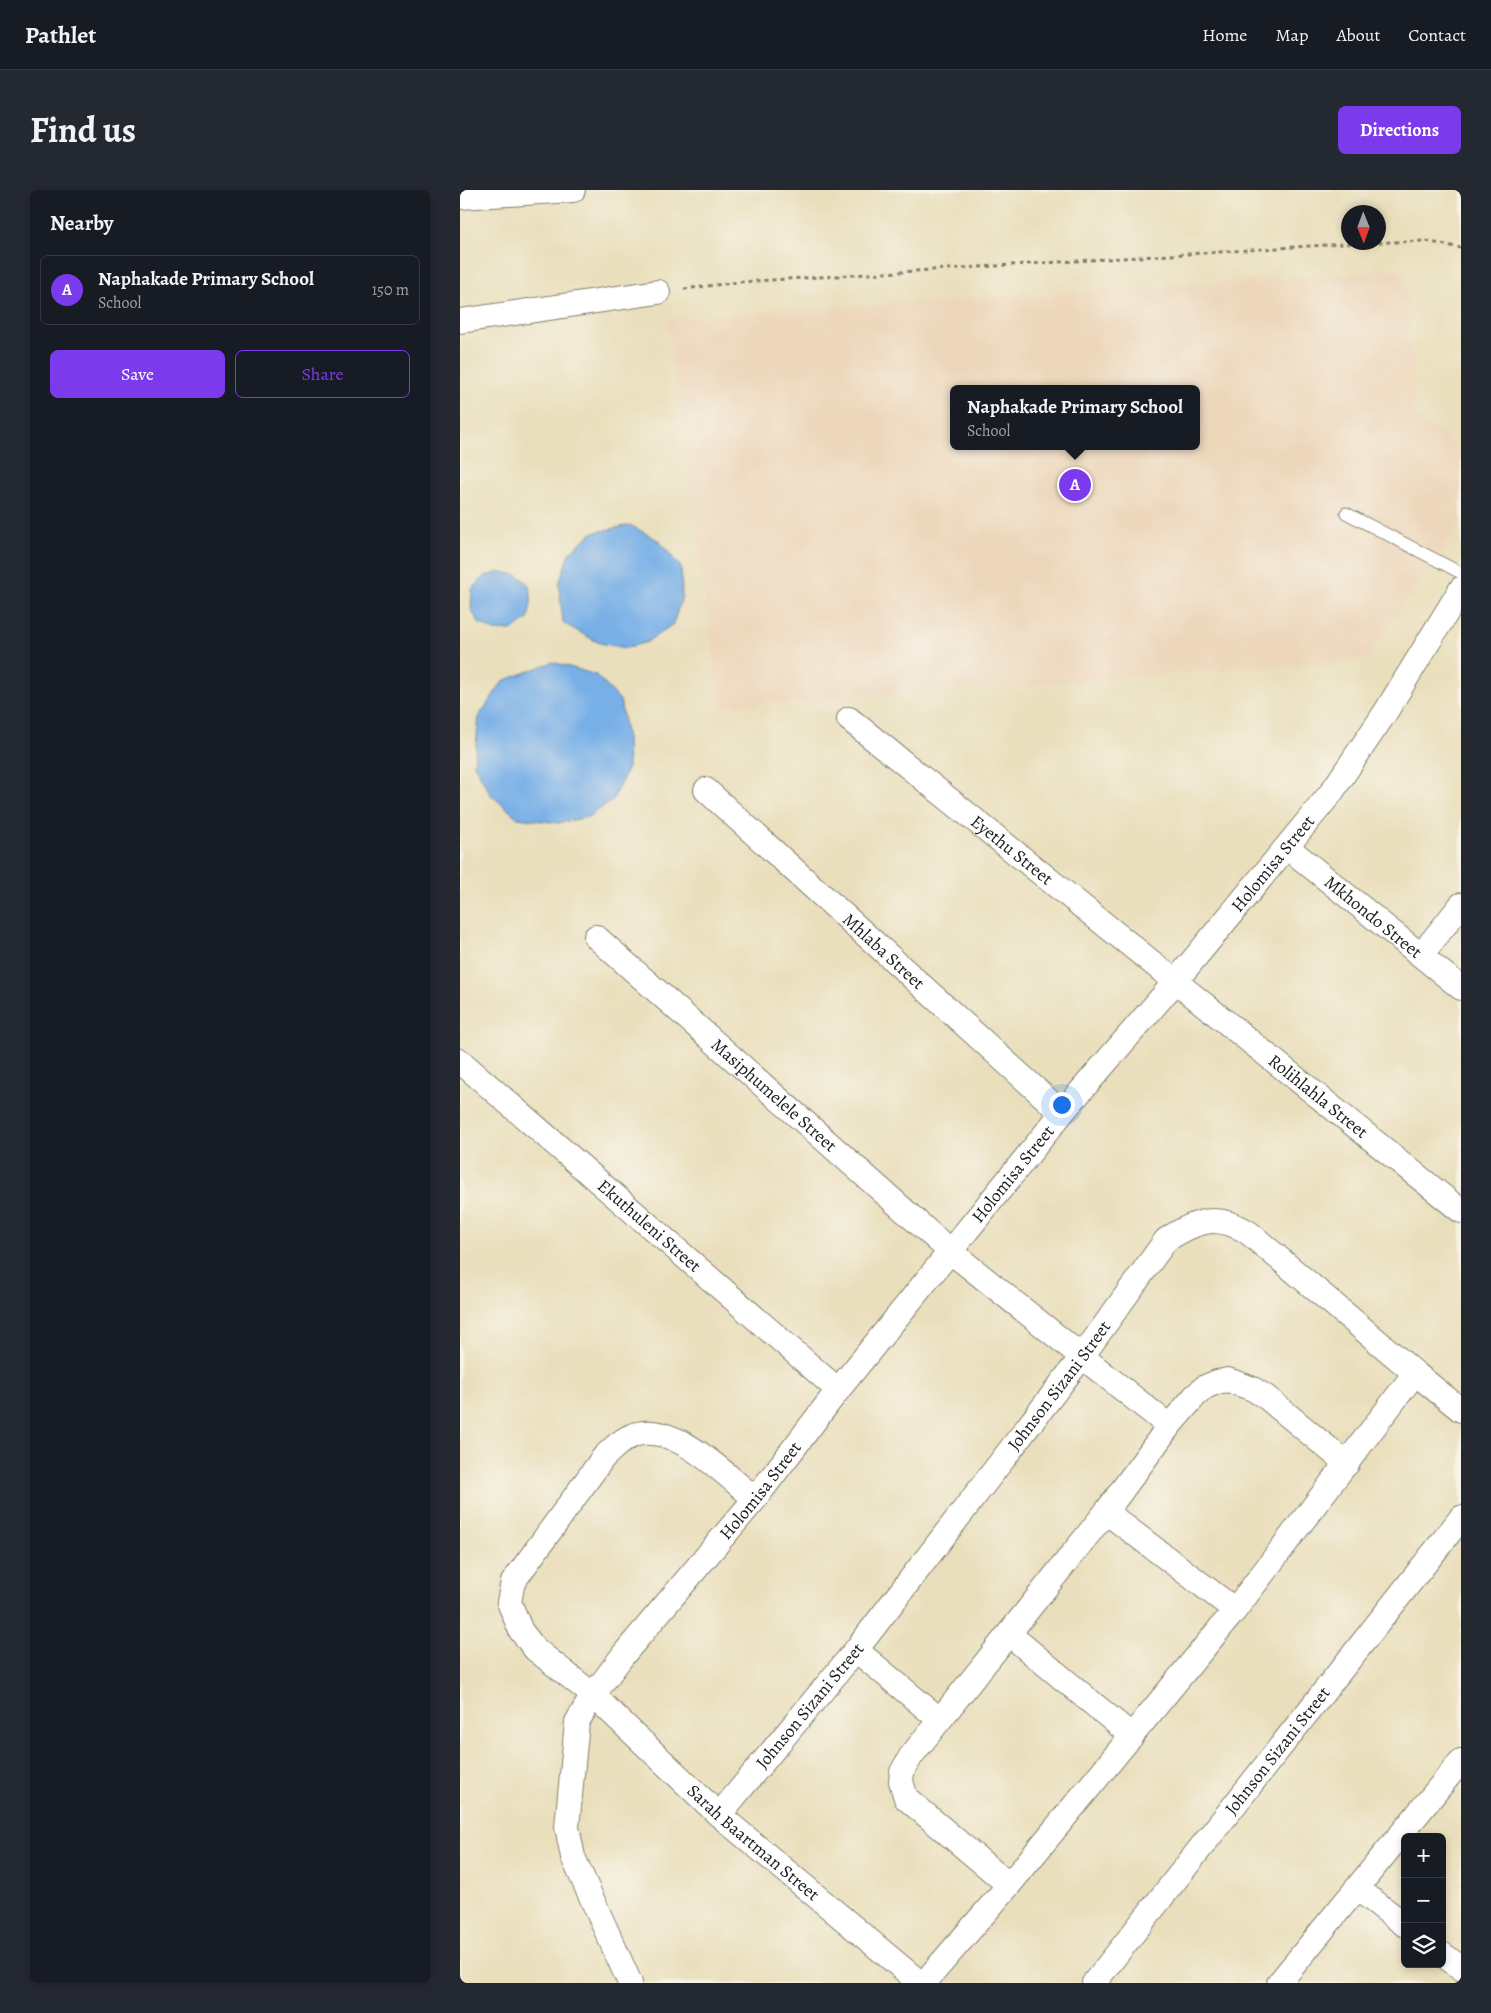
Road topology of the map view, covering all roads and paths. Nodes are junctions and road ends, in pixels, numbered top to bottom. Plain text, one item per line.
1 (573, 190) edge
2 (460, 197) edge
3 (1461, 248) edge
4 (658, 292) joint
5 (460, 321) edge
6 (1346, 513) dead end
7 (1461, 573) edge
8 (1461, 589) edge
9 (849, 719) dead end
10 (706, 790) dead end
11 (1287, 846) junction
12 (1461, 905) edge
13 (596, 937) dead end
14 (1421, 955) junction
15 (1175, 982) junction
16 (1461, 988) edge
17 (461, 1060) edge
18 (1062, 1113) junction
19 (1461, 1211) edge
20 (951, 1252) junction
21 (1081, 1358) junction
22 (1415, 1373) junction
23 (838, 1390) junction
24 (1461, 1410) edge
25 (1170, 1426) junction
26 (1347, 1464) junction
27 (755, 1499) junction
28 (1106, 1512) junction
29 (1461, 1518) edge
30 (1235, 1610) junction
31 (1010, 1634) junction
32 (856, 1650) junction
33 (593, 1694) junction
34 (939, 1719) junction
35 (1132, 1736) junction
36 (1461, 1761) edge
37 (719, 1815) junction
38 (1009, 1885) junction
39 (1358, 1889) junction
40 (1402, 1923) edge
41 (1446, 1957) edge
42 (1461, 1968) edge
43 (630, 1983) edge
44 (920, 1983) edge
45 (924, 1983) edge
46 (1094, 1983) edge
47 (1279, 1983) edge

1 - 2 street
3 - 4 path
4 - 5 street
6 - 7 lane
8 - 11 street, Holomisa Street
9 - 15 street, Eyethu Street
10 - 18 street, Mhlaba Street
11 - 14 street, Mkhondo Street
11 - 15 street, Holomisa Street
12 - 14 street
13 - 20 street, Masiphumelele Street
14 - 16 street, Mkhondo Street
15 - 18 street, Holomisa Street
15 - 19 street, Rolihlahla Street
17 - 23 street, Ekuthuleni Street
18 - 20 street, Holomisa Street
20 - 21 street, Masiphumelele Street
20 - 23 street, Holomisa Street
21 - 22 street, Johnson Sizani Street
21 - 25 street, Masiphumelele Street
21 - 32 street, Johnson Sizani Street
22 - 24 street, Johnson Sizani Street
22 - 26 street
23 - 27 street, Holomisa Street
25 - 26 street
25 - 28 street
26 - 30 street
27 - 33 street, Holomisa Street
27 - 33 street, Sarah Baartman Street
28 - 30 street
28 - 31 street
29 - 46 street, Johnson Sizani Street
30 - 35 street
31 - 34 street
31 - 35 street
32 - 34 street
32 - 37 street, Johnson Sizani Street
33 - 37 street, Sarah Baartman Street
33 - 43 street, Holomisa Street
34 - 38 street
35 - 38 street
36 - 39 street
37 - 44 street, Sarah Baartman Street
38 - 45 street
39 - 40 street
39 - 47 street
41 - 42 street

